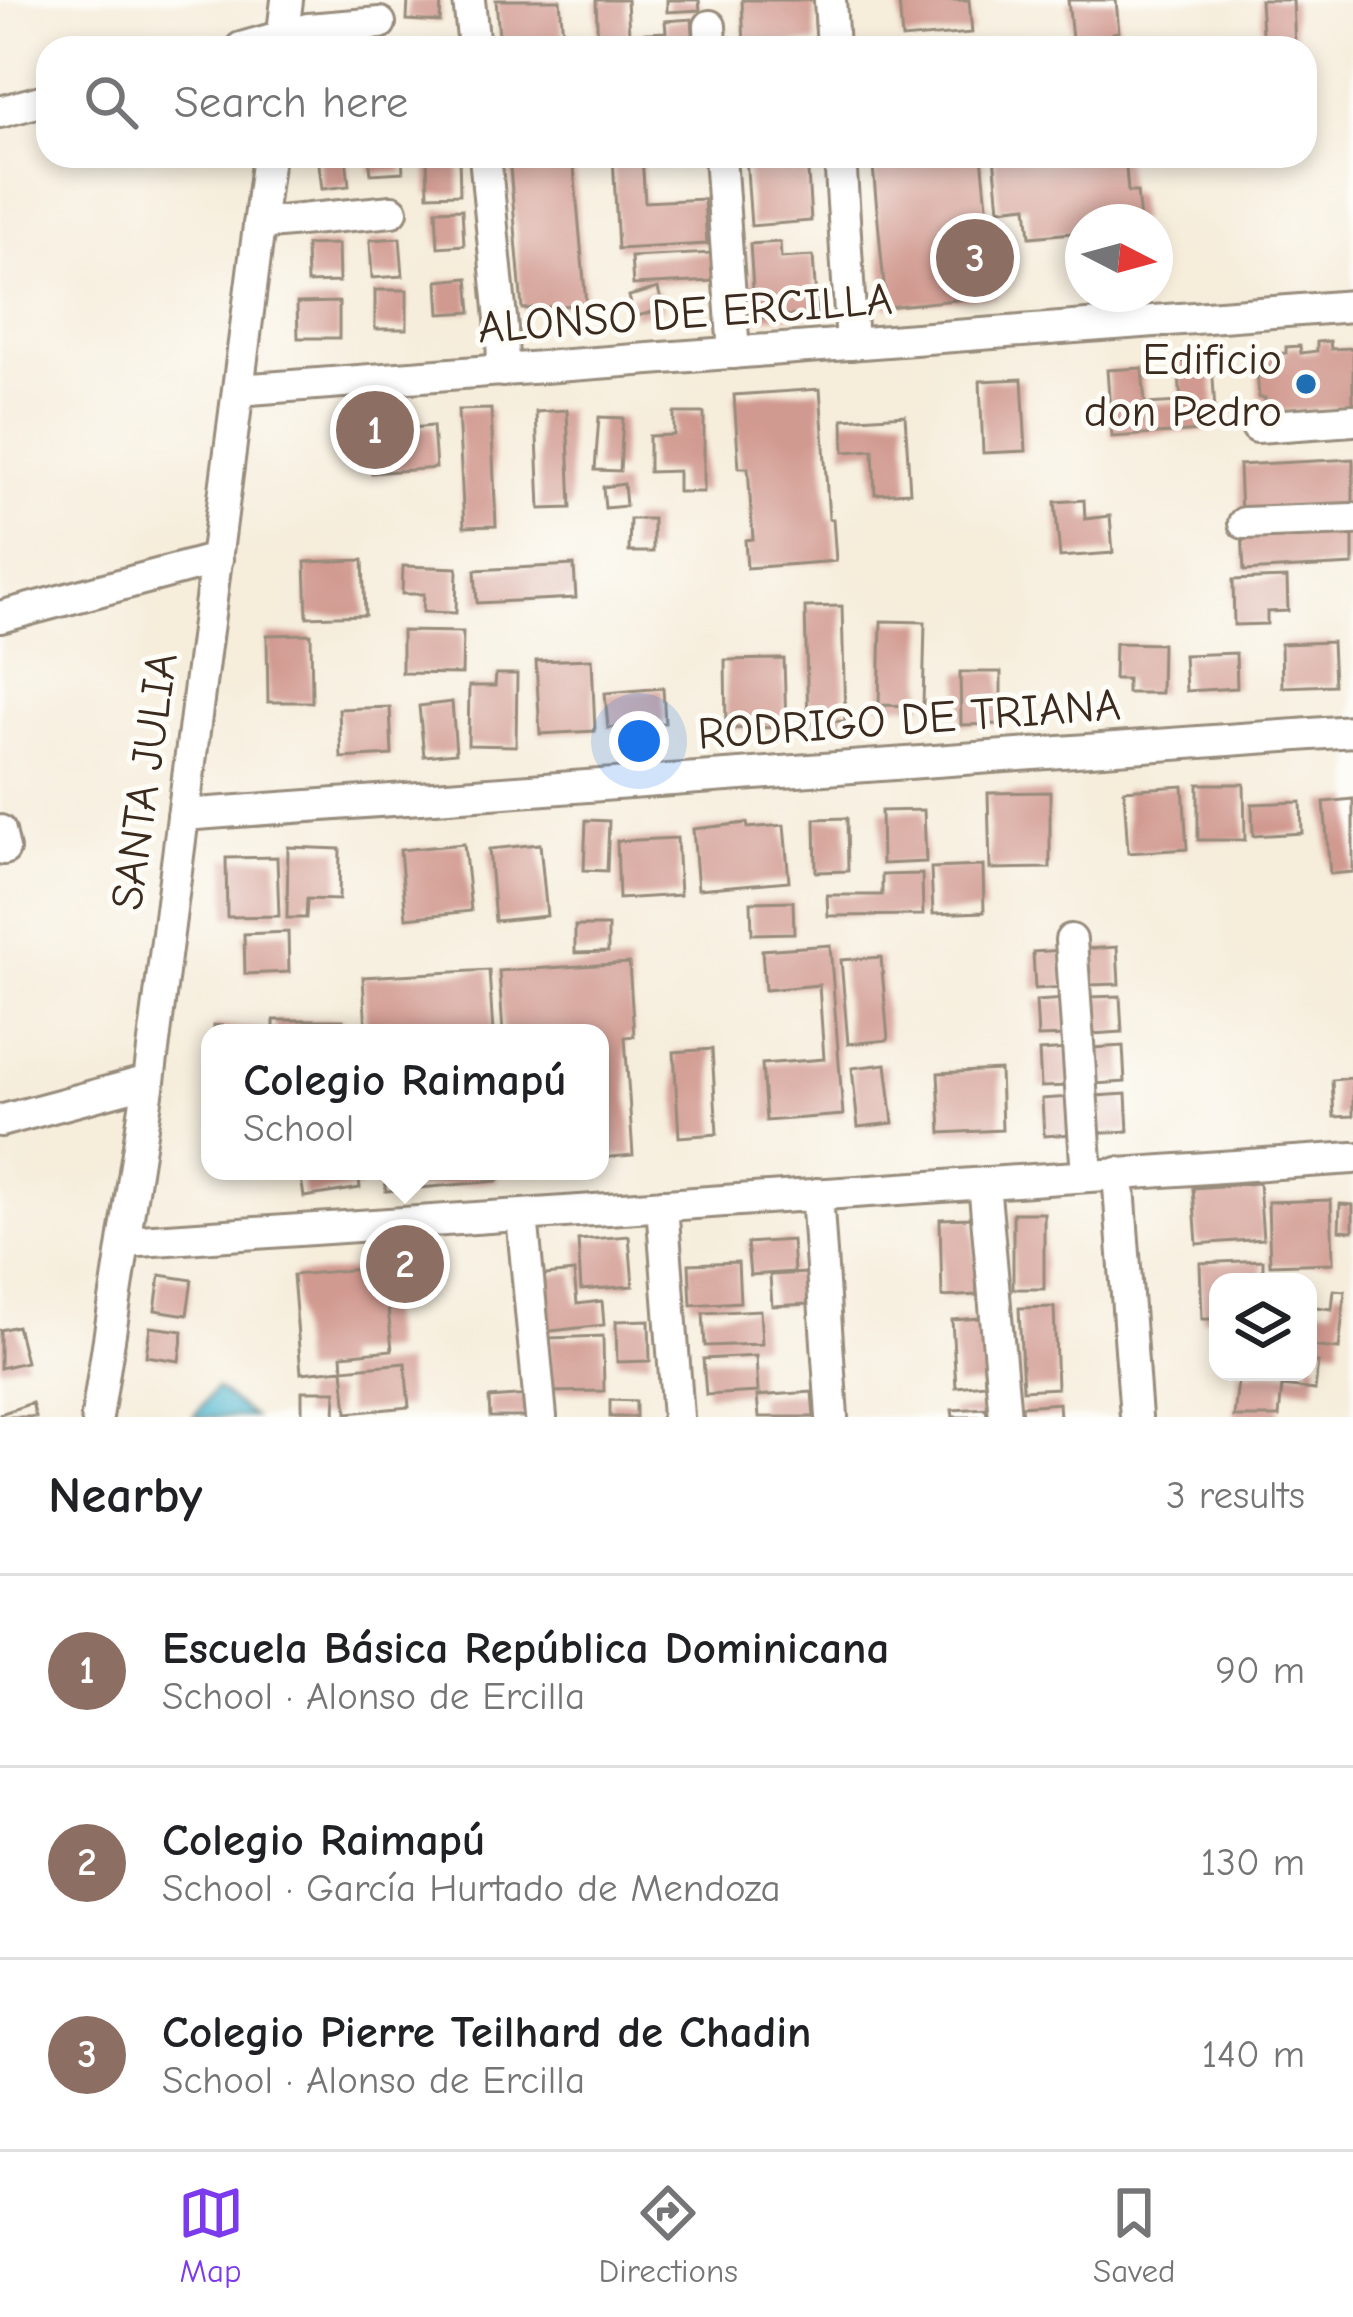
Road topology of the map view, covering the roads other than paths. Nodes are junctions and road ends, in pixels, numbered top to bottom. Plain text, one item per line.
1 (287, 0) edge
2 (470, 0) edge
3 (830, 0) edge
4 (380, 23) dead end
5 (283, 36) edge
6 (294, 36) edge
7 (473, 36) edge
8 (832, 36) edge
9 (36, 102) edge
10 (0, 112) edge
11 (266, 168) edge
12 (486, 168) edge
13 (720, 168) edge
14 (841, 168) edge
15 (392, 211) dead end
16 (259, 224) junction
17 (1353, 306) edge
18 (852, 344) junction
19 (734, 353) junction
20 (503, 371) junction
21 (238, 391) junction
22 (1353, 420) edge
23 (1257, 427) dead end
24 (1353, 519) edge
25 (1244, 524) dead end
26 (217, 560) junction
27 (0, 617) edge
28 (1353, 731) edge
29 (183, 815) junction
30 (1071, 940) dead end
31 (148, 1081) junction
32 (0, 1121) edge
33 (1353, 1158) edge
34 (1102, 1175) junction
35 (984, 1183) junction
36 (817, 1194) junction
37 (662, 1205) junction
38 (523, 1215) junction
39 (125, 1242) junction
40 (97, 1417) edge
41 (541, 1417) edge
42 (678, 1417) edge
43 (832, 1417) edge
44 (1005, 1417) edge
45 (1136, 1417) edge

1 - 5 street
2 - 7 street
3 - 8 street
4 - 6 street
9 - 10 street
11 - 16 street, SANTA JULIA
12 - 20 street
13 - 19 street
14 - 18 street
15 - 16 street
16 - 21 street, SANTA JULIA
17 - 18 street, ALONSO DE ERCILLA
18 - 19 street, ALONSO DE ERCILLA
19 - 20 street, ALONSO DE ERCILLA
20 - 21 street, ALONSO DE ERCILLA
21 - 26 street, SANTA JULIA
22 - 23 street
24 - 25 street
26 - 27 street
26 - 29 street, SANTA JULIA
28 - 29 street, RODRIGO DE TRIANA
29 - 31 street, SANTA JULIA
30 - 34 street
31 - 32 street
31 - 39 street, SANTA JULIA
33 - 34 street
34 - 35 street
34 - 45 street
35 - 36 street
35 - 44 street
36 - 37 street
36 - 43 street
37 - 38 street
37 - 42 street
38 - 39 street
38 - 41 street
39 - 40 street, SANTA JULIA

